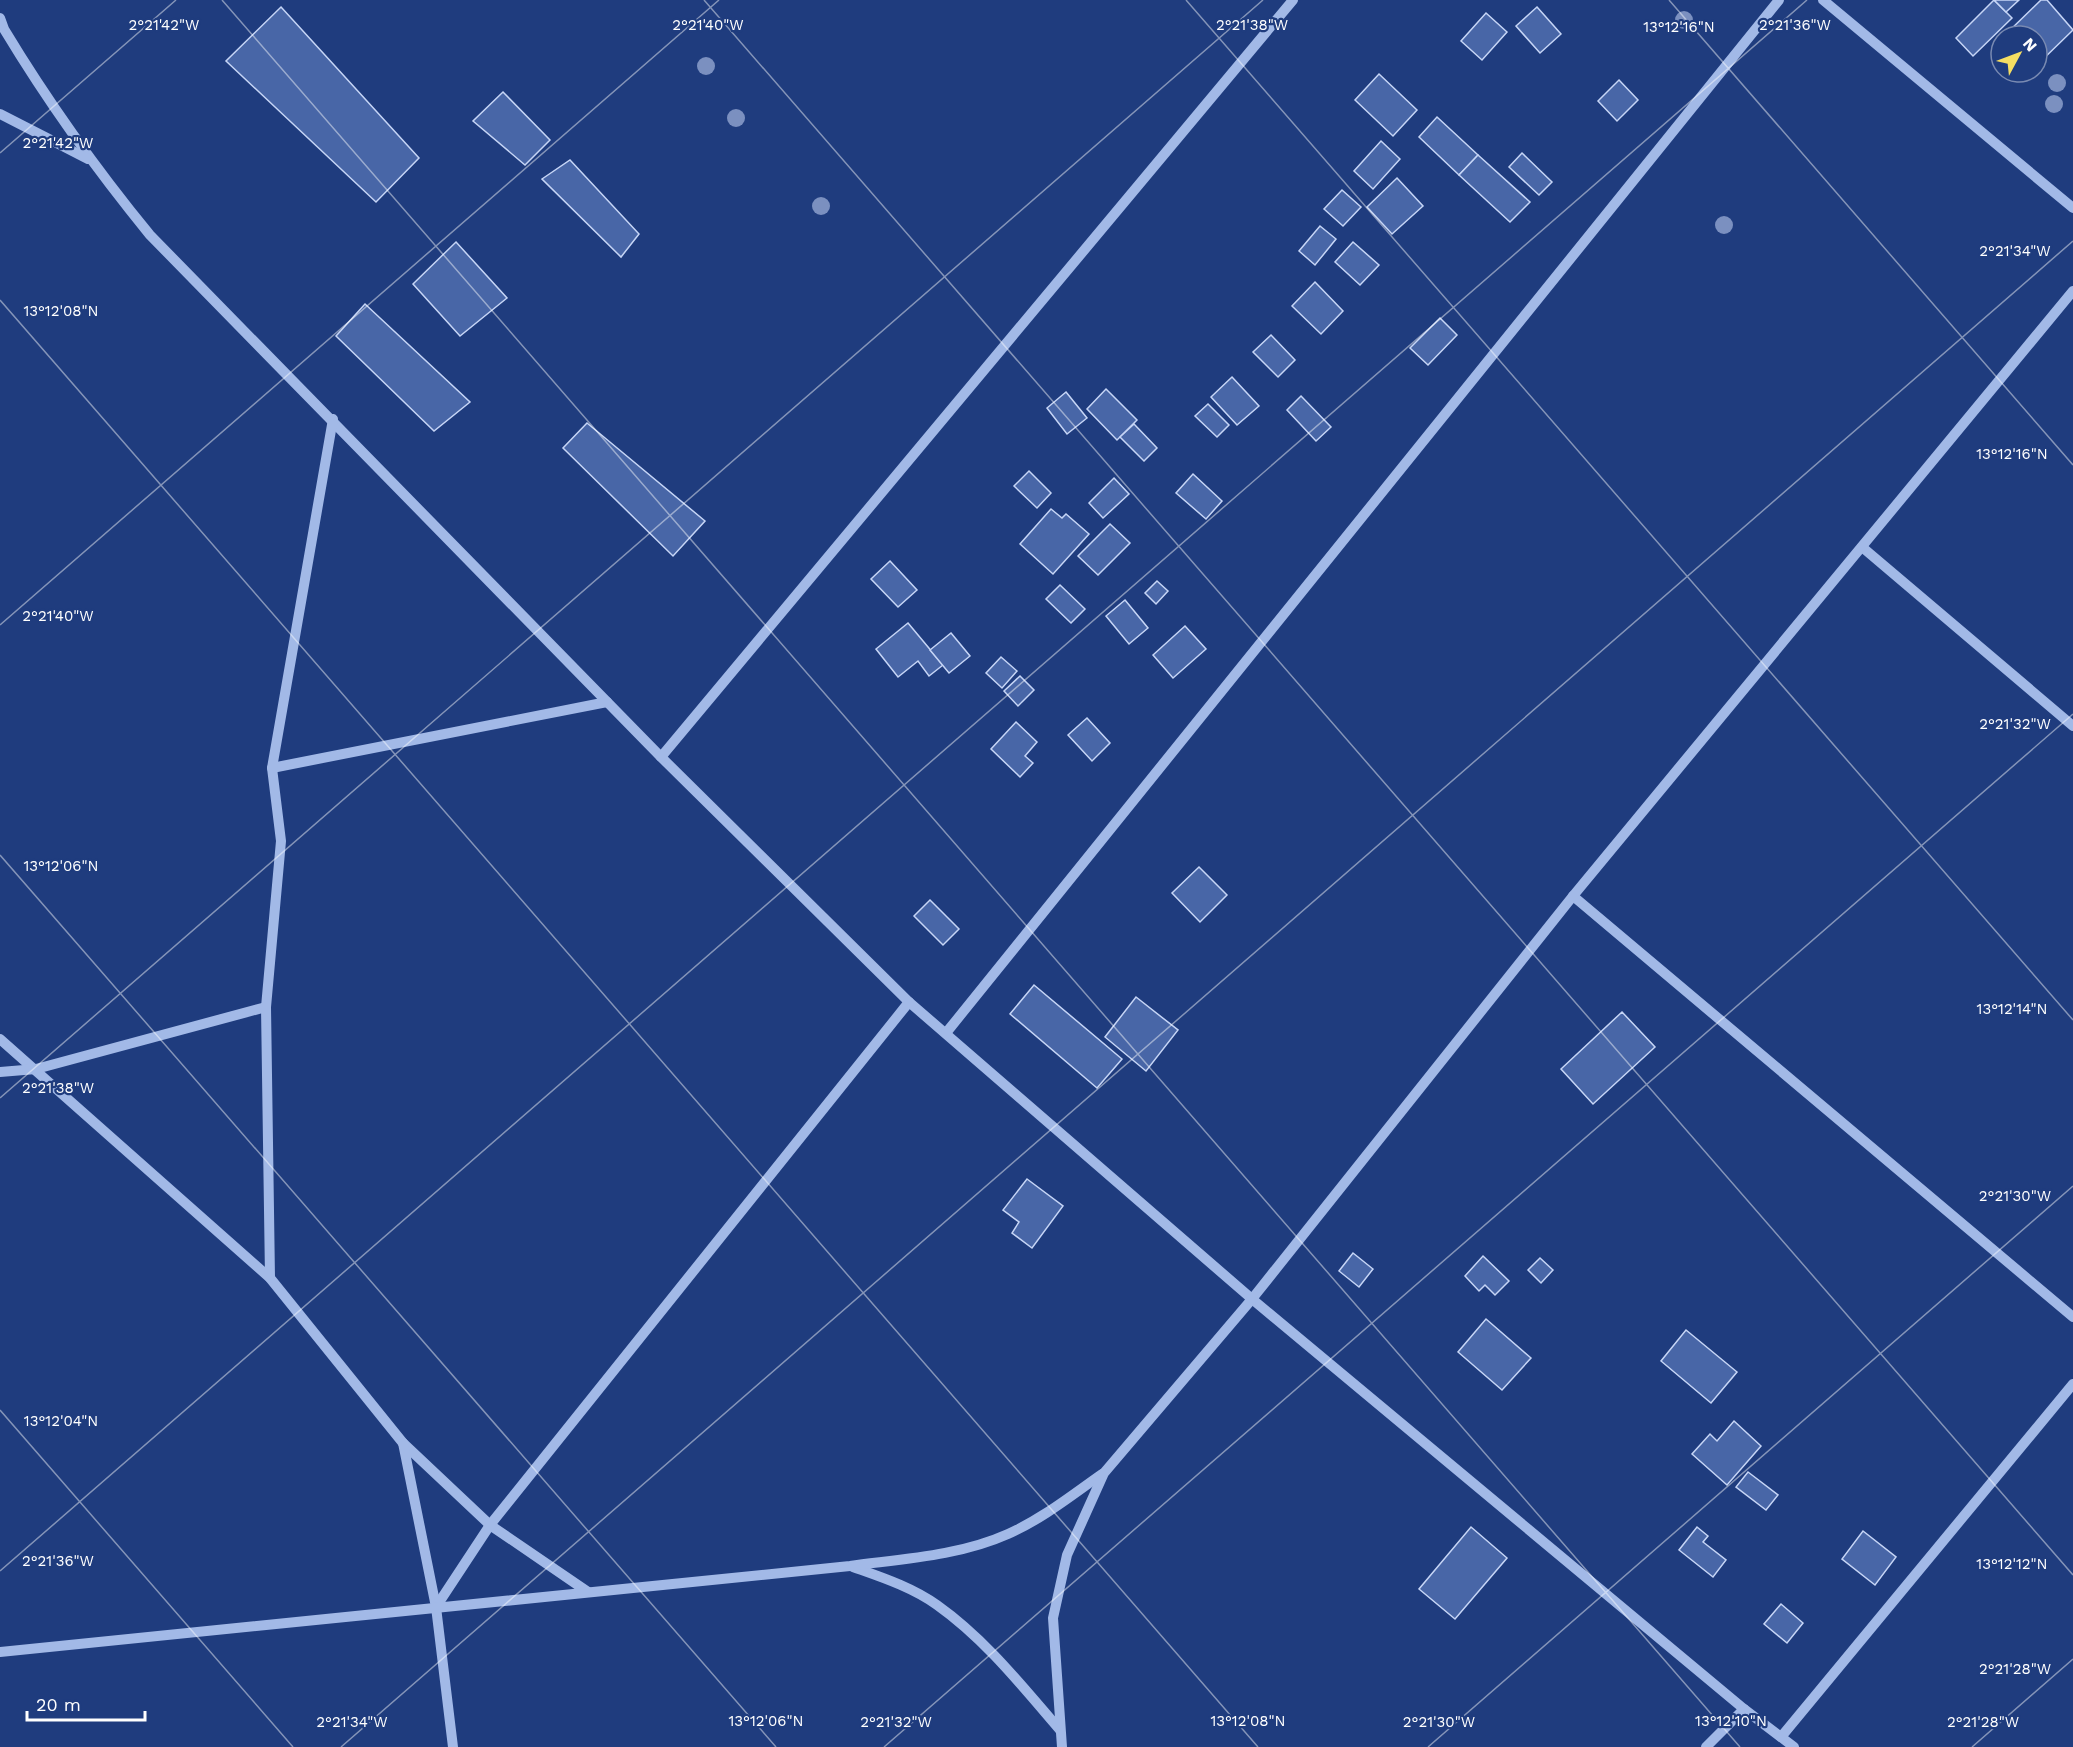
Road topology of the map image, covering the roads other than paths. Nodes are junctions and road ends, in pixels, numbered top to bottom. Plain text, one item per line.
1 (1293, 0) edge
2 (1779, 0) edge
3 (1823, 0) edge
4 (0, 18) edge
5 (0, 114) edge
6 (89, 160) junction
7 (2073, 208) edge
8 (2073, 291) edge
9 (333, 419) junction
10 (1862, 547) junction
11 (608, 702) junction
12 (2073, 726) edge
13 (661, 757) junction
14 (272, 768) junction
15 (1573, 896) junction
16 (909, 1002) junction
17 (266, 1007) junction
18 (946, 1033) junction
19 (0, 1039) edge
20 (36, 1069) junction
21 (0, 1072) edge
22 (270, 1278) junction
23 (1252, 1299) junction
24 (2073, 1317) edge
25 (2073, 1384) edge
26 (403, 1443) junction
27 (1104, 1473) junction
28 (490, 1525) junction
29 (850, 1566) junction
30 (588, 1592) junction
31 (436, 1607) junction
32 (0, 1652) edge
33 (1744, 1708) junction
34 (1060, 1730) junction
35 (1781, 1737) junction
36 (453, 1747) edge
37 (1062, 1747) edge
38 (1706, 1747) edge
39 (1794, 1747) edge

1 - 13 street
2 - 18 street
3 - 7 street
4 - 6 street
5 - 6 street
6 - 9 street
8 - 10 street
9 - 11 street
9 - 14 street
10 - 12 street
10 - 15 street
11 - 13 street
11 - 14 street
13 - 16 street
14 - 17 street
15 - 23 street
15 - 24 street
16 - 18 street
16 - 28 street
17 - 20 street
17 - 22 street
18 - 23 street
19 - 20 street
20 - 21 street
20 - 22 street
22 - 26 street
23 - 27 street
23 - 33 street
25 - 35 street
26 - 28 street
26 - 31 street
27 - 29 street
27 - 34 street
28 - 30 street
28 - 31 street
29 - 30 street
29 - 34 street
30 - 31 street
31 - 32 street
31 - 36 street
33 - 35 street
33 - 38 street
34 - 37 street
35 - 39 street

